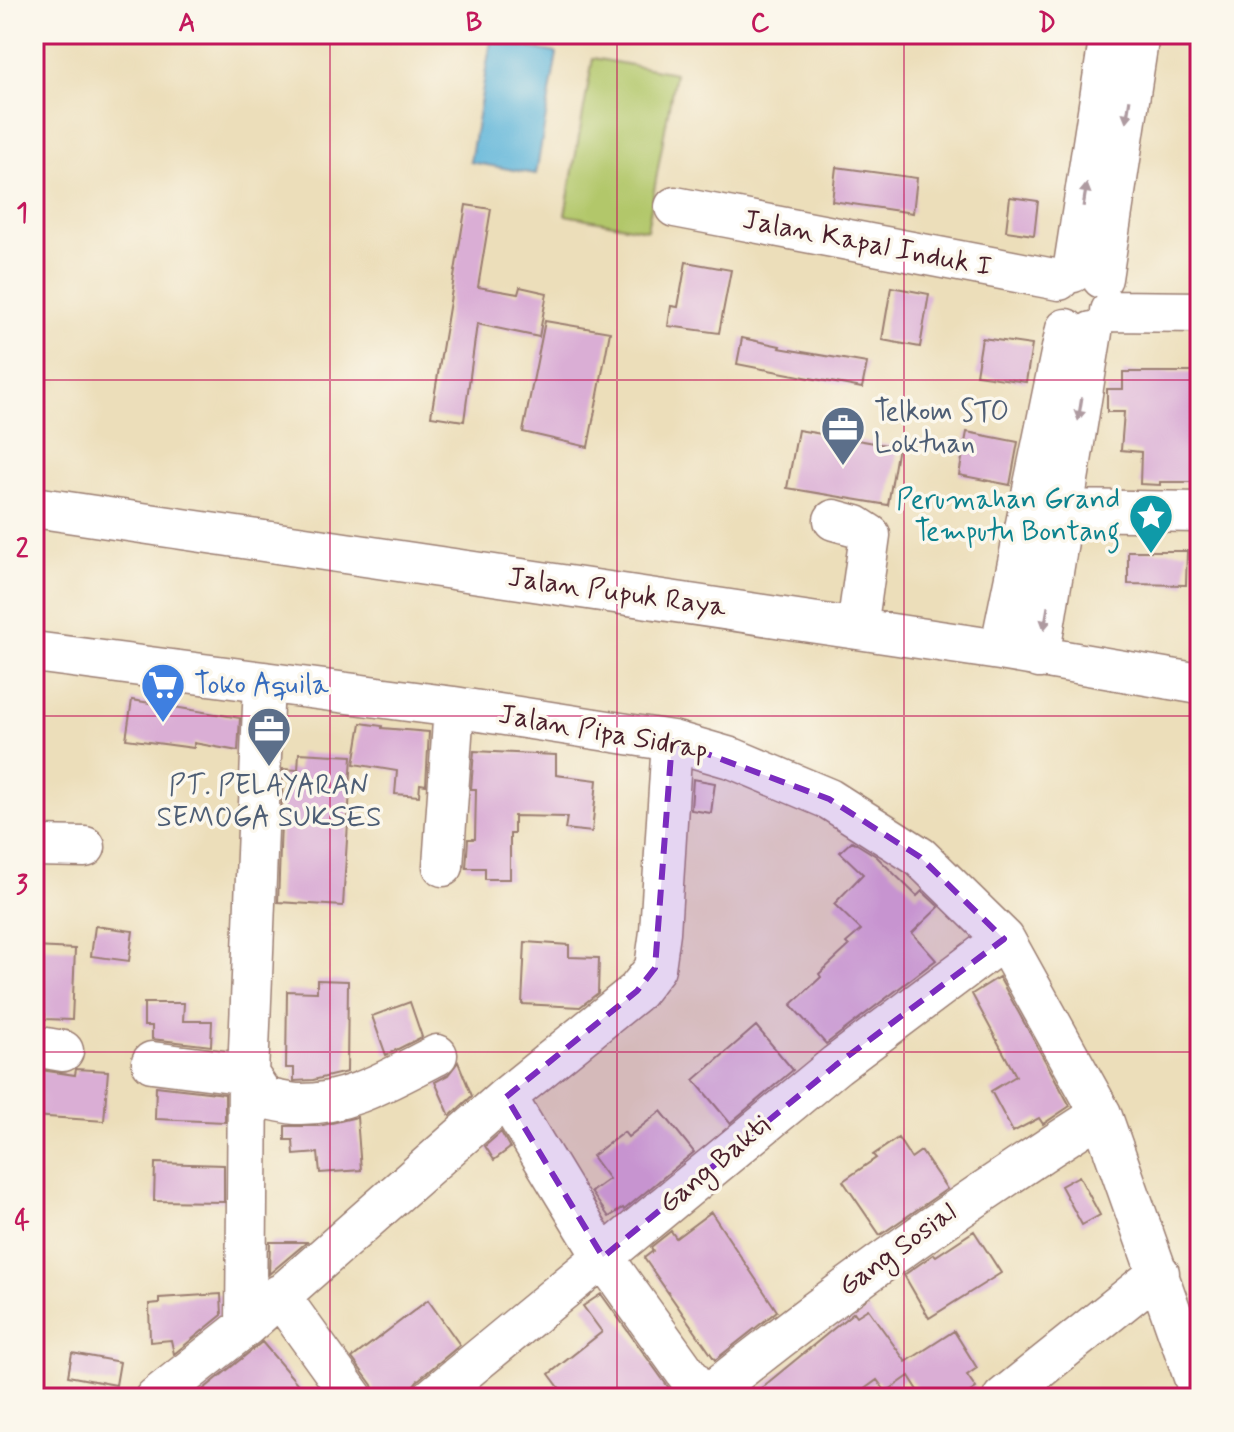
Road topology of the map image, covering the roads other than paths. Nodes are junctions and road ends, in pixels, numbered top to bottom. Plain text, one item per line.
1 (1110, 34) edge
2 (1139, 34) edge
3 (675, 207) dead end
4 (1084, 300) junction
5 (1200, 312) edge
6 (34, 507) edge
7 (1064, 510) junction
8 (1200, 512) edge
9 (834, 520) dead end
10 (857, 628) junction
11 (1000, 650) junction
12 (34, 652) edge
13 (1039, 658) junction
14 (264, 682) junction
15 (1200, 684) edge
16 (454, 707) junction
17 (672, 741) junction
18 (34, 846) edge
19 (85, 847) dead end
20 (443, 866) dead end
21 (1004, 939) junction
22 (437, 1055) dead end
23 (152, 1062) dead end
24 (248, 1074) junction
25 (506, 1097) junction
26 (1101, 1114) junction
27 (603, 1257) junction
28 (1159, 1273) junction
29 (279, 1295) junction
30 (246, 1326) junction
31 (1200, 1394) edge
32 (155, 1398) edge
33 (353, 1398) edge
34 (432, 1398) edge
35 (704, 1398) edge
36 (1003, 1398) edge

4 -> 1 street
2 -> 4 street
3 - 4 street, Jalan Kapal Induk I
4 - 5 street, Jalan Kapal Induk I
4 -> 7 street
4 - 11 street
6 - 10 street, Jalan Pupuk Raya
7 - 8 street
7 -> 13 street
9 - 10 street
10 - 11 street, Jalan Pupuk Raya
11 - 13 street, Jalan Pupuk Raya
12 - 14 street, Jalan Pipa Sidrap
13 - 15 street, Jalan Pupuk Raya
14 - 16 street, Jalan Pipa Sidrap
14 - 24 street
16 - 17 street, Jalan Pipa Sidrap
16 - 20 street
17 - 21 street, Jalan Pipa Sidrap
17 - 25 street
18 - 19 street
21 - 26 street, Jalan Pipa Sidrap
21 - 27 street, Gang Bakti
22 - 24 street
23 - 24 street
24 - 30 street
25 - 27 street
25 - 29 street
26 - 28 street, Jalan Pipa Sidrap
26 - 35 street, Gang Sosial
27 - 34 street, Gang Bakti
27 - 35 street
28 - 31 street, Jalan Pipa Sidrap
28 - 36 street
29 - 30 street
29 - 33 street
30 - 32 street

